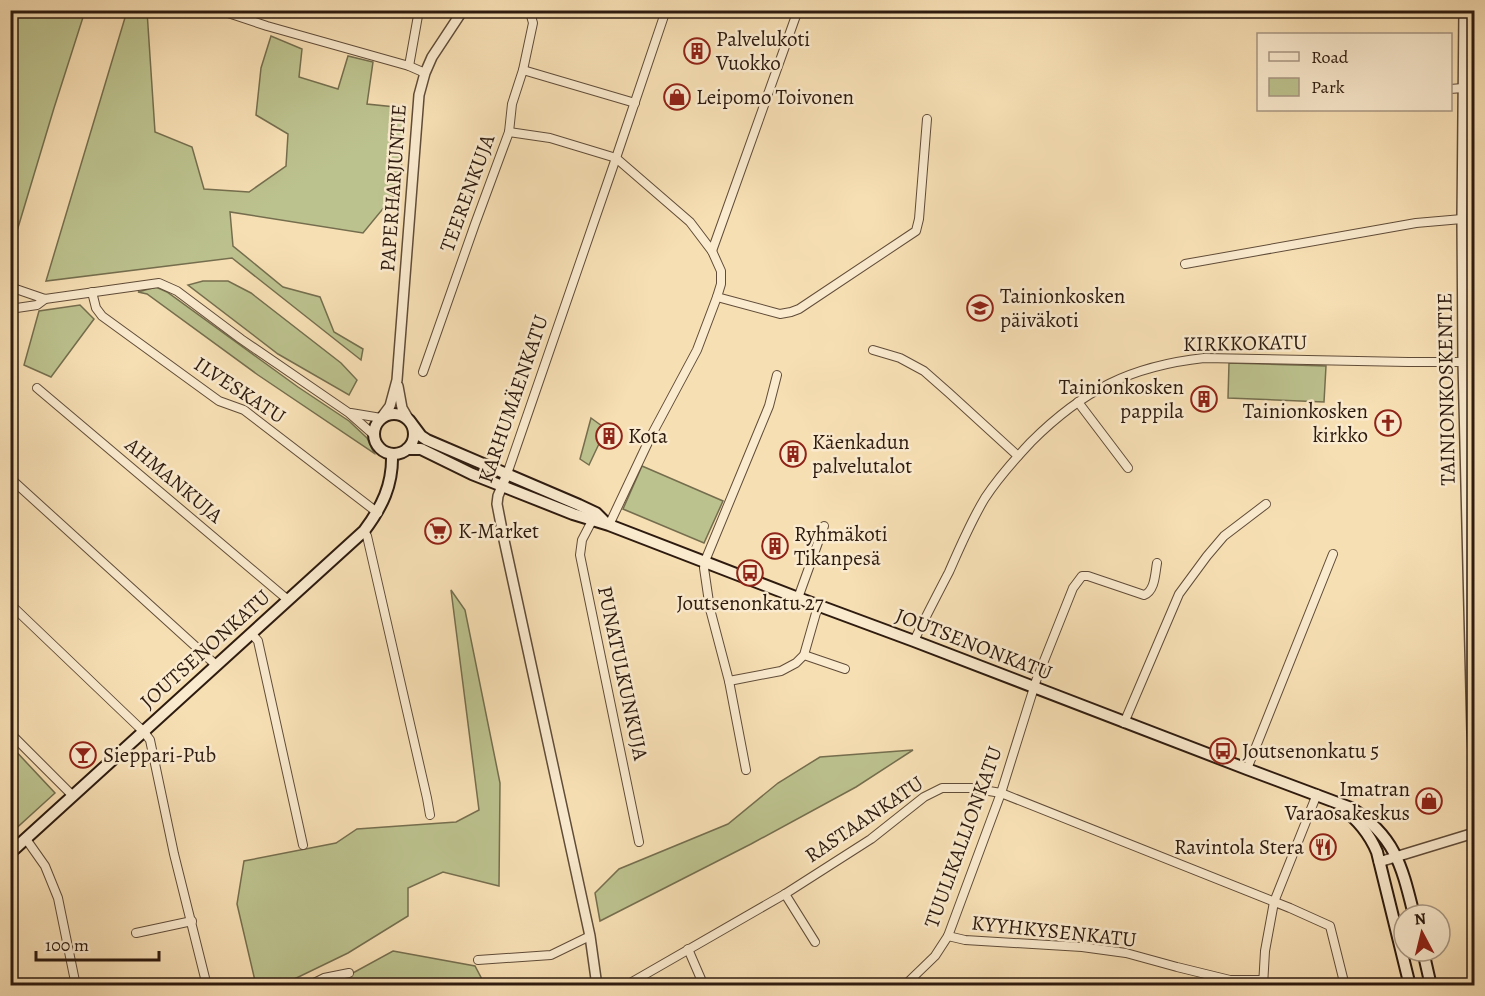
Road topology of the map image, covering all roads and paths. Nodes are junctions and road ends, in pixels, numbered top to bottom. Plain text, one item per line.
1 (219, 10) edge
2 (419, 10) edge
3 (463, 10) edge
4 (526, 10) edge
5 (666, 10) edge
6 (798, 10) edge
7 (1464, 10) edge
8 (233, 13) edge
9 (409, 66) junction
10 (523, 70) junction
11 (425, 73) junction
12 (1474, 85) edge
13 (1463, 88) junction
14 (1452, 89) edge
15 (635, 103) junction
16 (927, 119) dead end
17 (509, 132) junction
18 (616, 158) junction
19 (1462, 219) junction
20 (712, 251) junction
21 (1185, 264) dead end
22 (10, 287) edge
23 (92, 292) junction
24 (717, 297) junction
25 (45, 299) junction
26 (10, 309) edge
27 (873, 350) dead end
28 (1474, 360) edge
29 (1464, 362) junction
30 (423, 372) dead end
31 (777, 375) dead end
32 (397, 380) junction
33 (37, 388) dead end
34 (1077, 402) junction
35 (350, 413) junction
36 (381, 418) junction
37 (409, 420) junction
38 (374, 435) junction
39 (407, 449) junction
40 (392, 454) junction
41 (1018, 456) junction
42 (1128, 468) dead end
43 (507, 474) junction
44 (10, 478) edge
45 (502, 485) junction
46 (1471, 491) edge
47 (1266, 504) dead end
48 (378, 513) junction
49 (594, 517) junction
50 (609, 525) junction
51 (824, 526) dead end
52 (364, 531) junction
53 (1334, 554) dead end
54 (705, 561) junction
55 (1157, 563) dead end
56 (798, 598) junction
57 (288, 600) junction
58 (10, 604) edge
59 (818, 606) junction
60 (251, 633) junction
61 (914, 641) junction
62 (804, 655) junction
63 (216, 665) junction
64 (845, 669) dead end
65 (729, 681) junction
66 (1034, 688) junction
67 (1124, 723) junction
68 (144, 732) junction
69 (10, 733) edge
70 (1474, 746) edge
71 (1474, 767) edge
72 (746, 770) dead end
73 (1247, 770) junction
74 (1001, 793) junction
75 (73, 796) junction
76 (1322, 796) junction
77 (430, 815) dead end
78 (1474, 833) edge
79 (26, 839) junction
80 (639, 842) dead end
81 (303, 845) dead end
82 (10, 852) edge
83 (1397, 856) junction
84 (1379, 862) junction
85 (785, 894) junction
86 (1274, 902) junction
87 (1411, 903) edge
88 (192, 921) junction
89 (136, 933) dead end
90 (590, 936) junction
91 (948, 936) junction
92 (815, 942) dead end
93 (688, 949) junction
94 (478, 960) dead end
95 (1426, 963) edge
96 (349, 973) dead end
97 (1263, 983) edge
98 (76, 986) edge
99 (207, 986) edge
100 (308, 986) edge
101 (597, 986) edge
102 (625, 986) edge
103 (704, 986) edge
104 (903, 986) edge
105 (1345, 986) edge
106 (1410, 986) edge
107 (1431, 986) edge

1 - 8 street
2 - 9 street
3 - 11 street, PAPERHARJUNTIE
4 - 10 street
5 - 15 street, KARHUMÄENKATU
6 - 20 street
7 - 13 street, TAINIONKOSKENTIE
8 - 9 street
9 - 11 street
10 - 15 street
10 - 17 street
11 - 32 street, PAPERHARJUNTIE
12 - 13 street
13 - 14 street
13 - 19 street, TAINIONKOSKENTIE
15 - 18 street, KARHUMÄENKATU
16 - 24 street
17 - 18 street, TEERENKUJA
17 - 30 street, TEERENKUJA
18 - 20 street
18 - 43 street, KARHUMÄENKATU
19 - 21 street
19 - 29 street, TAINIONKOSKENTIE
20 - 24 street
22 - 25 street
23 - 25 street
23 - 35 street
23 - 48 street, ILVESKATU
24 - 50 street
25 - 26 street
27 - 41 street
28 - 29 street, KIRKKOKATU
29 - 34 street, KIRKKOKATU
29 - 46 street, TAINIONKOSKENTIE
31 - 54 street
32 - 36 street, PAPERHARJUNTIE
32 - 37 street, PAPERHARJUNTIE
33 - 57 street, AHMANKUJA
34 - 41 street, KIRKKOKATU
34 - 42 street
35 - 36 street
35 - 38 street
36 - 37 main road
36 - 38 main road
37 - 39 main road
37 - 43 main road, JOUTSENONKATU
38 - 40 main road
39 - 40 main road
39 - 45 main road, JOUTSENONKATU
40 - 48 main road, JOUTSENONKATU
41 - 61 street, KIRKKOKATU
43 - 45 street, KARHUMÄENKATU
43 - 49 main road, JOUTSENONKATU
44 - 63 street
45 - 49 main road, JOUTSENONKATU
45 - 90 street, KARHUMÄENKATU
46 - 70 street, TAINIONKOSKENTIE
47 - 67 street
48 - 52 main road, JOUTSENONKATU
49 - 50 main road, JOUTSENONKATU
49 - 80 street, PUNATULKUNKUJA
50 - 54 main road, JOUTSENONKATU
51 - 56 street
52 - 57 main road, JOUTSENONKATU
52 - 77 street
53 - 73 street
54 - 56 main road, JOUTSENONKATU
54 - 65 street
55 - 66 street, TUULIKALLIONKATU
56 - 59 main road, JOUTSENONKATU
57 - 60 main road, JOUTSENONKATU
58 - 68 street
59 - 61 main road, JOUTSENONKATU
59 - 62 street
60 - 63 main road, JOUTSENONKATU
60 - 81 street
61 - 66 main road, JOUTSENONKATU
62 - 64 street
62 - 65 street
63 - 68 main road, JOUTSENONKATU
65 - 72 street
66 - 67 main road, JOUTSENONKATU
66 - 74 street, TUULIKALLIONKATU
67 - 73 main road, JOUTSENONKATU
68 - 75 main road, JOUTSENONKATU
68 - 88 street
69 - 75 street
70 - 71 street, TAINIONKOSKENTIE
73 - 76 main road, JOUTSENONKATU
74 - 85 street, RASTAANKATU
74 - 86 street, RASTAANKATU
74 - 91 street, TUULIKALLIONKATU
75 - 79 main road, JOUTSENONKATU
76 - 83 main road, JOUTSENONKATU
76 - 84 main road, JOUTSENONKATU
76 - 86 street
78 - 83 street
79 - 82 main road, JOUTSENONKATU
79 - 98 street
83 - 84 street
83 - 87 main road
84 - 106 main road
85 - 92 street
85 - 93 street, RASTAANKATU
86 - 97 street
86 - 105 street, RASTAANKATU
88 - 89 street
88 - 99 street
90 - 94 street
90 - 101 street, KARHUMÄENKATU
91 - 97 street, KYYHKYSENKATU
91 - 104 street, TUULIKALLIONKATU
93 - 102 street, RASTAANKATU
93 - 103 street
95 - 107 main road
96 - 100 street

